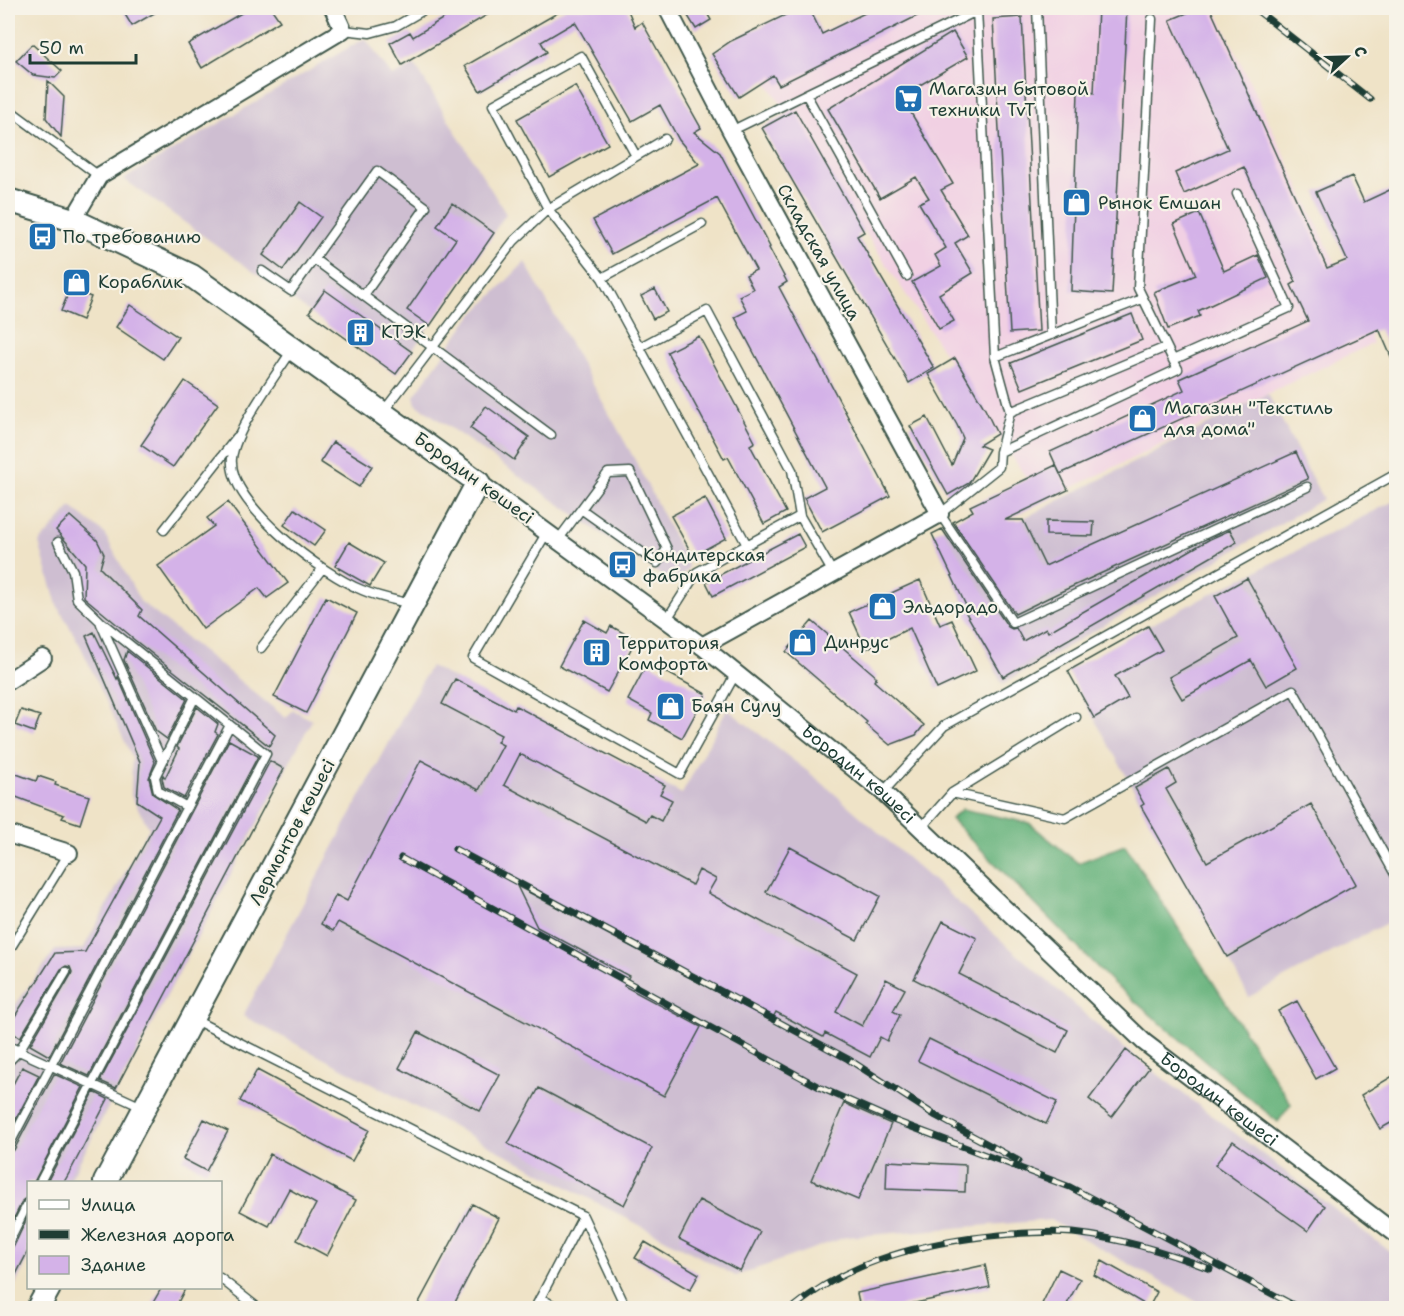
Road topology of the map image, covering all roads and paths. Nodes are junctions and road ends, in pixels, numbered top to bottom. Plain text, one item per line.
1 (333, 8) edge
2 (427, 8) edge
3 (667, 8) edge
4 (1037, 8) edge
5 (980, 9) edge
6 (1152, 19) dead end
7 (343, 30) junction
8 (806, 94) junction
9 (8, 118) edge
10 (731, 131) junction
11 (665, 139) dead end
12 (636, 156) junction
13 (99, 176) junction
14 (1237, 194) dead end
15 (8, 200) edge
16 (548, 209) junction
17 (73, 220) junction
18 (702, 224) dead end
19 (314, 259) junction
20 (262, 272) dead end
21 (907, 276) dead end
22 (602, 278) junction
23 (364, 295) junction
24 (1142, 298) junction
25 (1051, 335) junction
26 (294, 347) junction
27 (433, 347) junction
28 (640, 347) junction
29 (1166, 347) junction
30 (995, 357) junction
31 (1173, 360) junction
32 (383, 412) junction
33 (1010, 412) junction
34 (239, 435) junction
35 (551, 435) dead end
36 (1000, 452) junction
37 (1396, 474) edge
38 (478, 482) junction
39 (1307, 487) dead end
40 (581, 509) junction
41 (940, 514) junction
42 (800, 516) junction
43 (164, 530) dead end
44 (553, 536) junction
45 (58, 542) dead end
46 (747, 544) junction
47 (322, 569) junction
48 (833, 573) junction
49 (413, 605) junction
50 (667, 619) junction
51 (100, 621) junction
52 (702, 646) junction
53 (261, 648) dead end
54 (43, 658) dead end
55 (736, 673) junction
56 (8, 681) edge
57 (195, 697) junction
58 (1076, 717) dead end
59 (230, 725) junction
60 (162, 761) junction
61 (883, 792) junction
62 (952, 793) junction
63 (187, 807) junction
64 (921, 828) junction
65 (8, 834) edge
66 (69, 853) joint
67 (1396, 876) edge
68 (8, 952) edge
69 (66, 972) dead end
70 (193, 1019) junction
71 (8, 1046) edge
72 (19, 1051) junction
73 (8, 1062) edge
74 (51, 1065) junction
75 (92, 1084) junction
76 (145, 1108) junction
77 (8, 1147) edge
78 (40, 1181) edge
79 (106, 1181) edge
80 (27, 1205) edge
81 (583, 1216) junction
82 (1396, 1234) edge
83 (8, 1243) edge
84 (222, 1280) edge
85 (48, 1289) edge
86 (540, 1298) junction
87 (38, 1308) edge
88 (258, 1308) edge
89 (535, 1308) edge
90 (558, 1308) edge
91 (626, 1308) edge

1 - 7 street
2 - 7 lane
3 - 10 street, Складская улица
4 - 25 lane
5 - 8 lane
5 - 30 lane
6 - 24 lane
7 - 13 street
8 - 10 lane
8 - 21 lane
9 - 13 lane
10 - 41 street, Складская улица
11 - 12 lane
12 - 16 lane
12 - 16 lane
13 - 17 street
14 - 31 lane
15 - 17 street, Бородин көшесі
16 - 22 lane
16 - 27 lane
17 - 26 street, Бородин көшесі
18 - 22 lane
19 - 20 lane
19 - 23 lane
19 - 23 lane
22 - 28 lane
23 - 27 lane
24 - 25 lane
24 - 29 lane
25 - 30 lane
26 - 32 street, Бородин көшесі
26 - 34 lane
27 - 32 lane
27 - 35 lane
28 - 42 lane
28 - 46 lane
29 - 31 lane
29 - 33 lane
30 - 33 lane
31 - 36 lane
32 - 38 street, Бородин көшесі
33 - 36 lane
34 - 43 lane
34 - 47 lane
36 - 41 lane
37 - 61 lane
38 - 44 street, Бородин көшесі
38 - 49 street, Лермонтов көшесі
39 - 41 lane
40 - 40 lane
40 - 44 lane
41 - 48 street
42 - 46 lane
42 - 48 lane
44 - 50 street, Бородин көшесі
44 - 55 lane
45 - 51 lane
46 - 50 lane
47 - 49 lane
47 - 53 lane
48 - 52 street
49 - 70 street, Лермонтов көшесі
50 - 52 street, Бородин көшесі
51 - 57 lane
51 - 60 lane
52 - 55 street, Бородин көшесі
54 - 56 street
55 - 61 street, Бородин көшесі
57 - 59 lane
57 - 60 lane
58 - 62 lane
59 - 63 lane
59 - 75 lane
60 - 63 lane
61 - 64 street, Бородин көшесі
62 - 64 lane
62 - 67 lane
63 - 74 lane
64 - 82 street, Бородин көшесі
65 - 66 street
66 - 68 lane
69 - 72 lane
70 - 76 street, Лермонтов көшесі
70 - 81 lane
71 - 72 lane
72 - 73 lane
72 - 74 lane
74 - 75 lane
74 - 77 lane
75 - 76 lane
75 - 78 lane
76 - 79 street, Лермонтов көшесі
80 - 83 lane
81 - 86 lane
81 - 91 lane
84 - 88 lane
85 - 87 street
86 - 89 lane
86 - 90 lane

